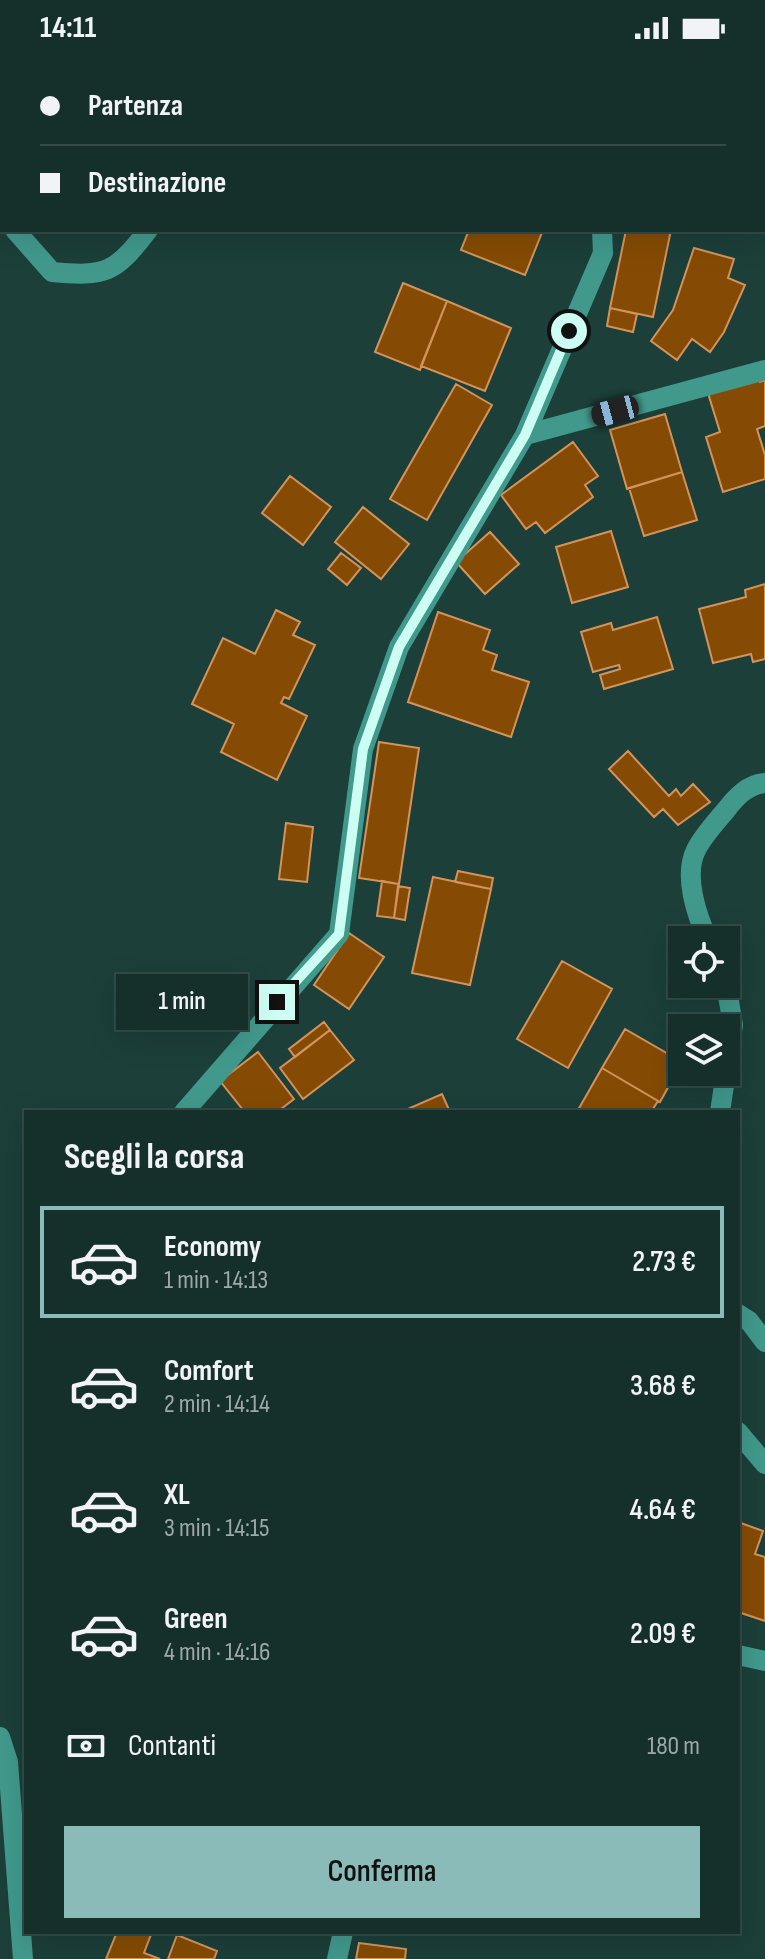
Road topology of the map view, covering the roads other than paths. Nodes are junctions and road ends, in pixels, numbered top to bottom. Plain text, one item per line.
1 (17, 232) edge
2 (146, 232) edge
3 (602, 232) edge
4 (765, 370) edge
5 (525, 435) junction
6 (765, 783) edge
7 (701, 926) edge
8 (728, 998) edge
9 (186, 1110) edge
10 (720, 1110) edge
11 (740, 1315) edge
12 (765, 1342) edge
13 (740, 1434) edge
14 (765, 1464) edge
15 (740, 1655) edge
16 (765, 1661) edge
17 (0, 1737) edge
18 (343, 1934) edge
19 (23, 1959) edge
20 (337, 1959) edge

1 - 2 street
3 - 5 street
4 - 5 street
5 - 9 street
6 - 7 street
8 - 10 street
11 - 12 street
13 - 14 street
15 - 16 street
17 - 19 street
18 - 20 street

